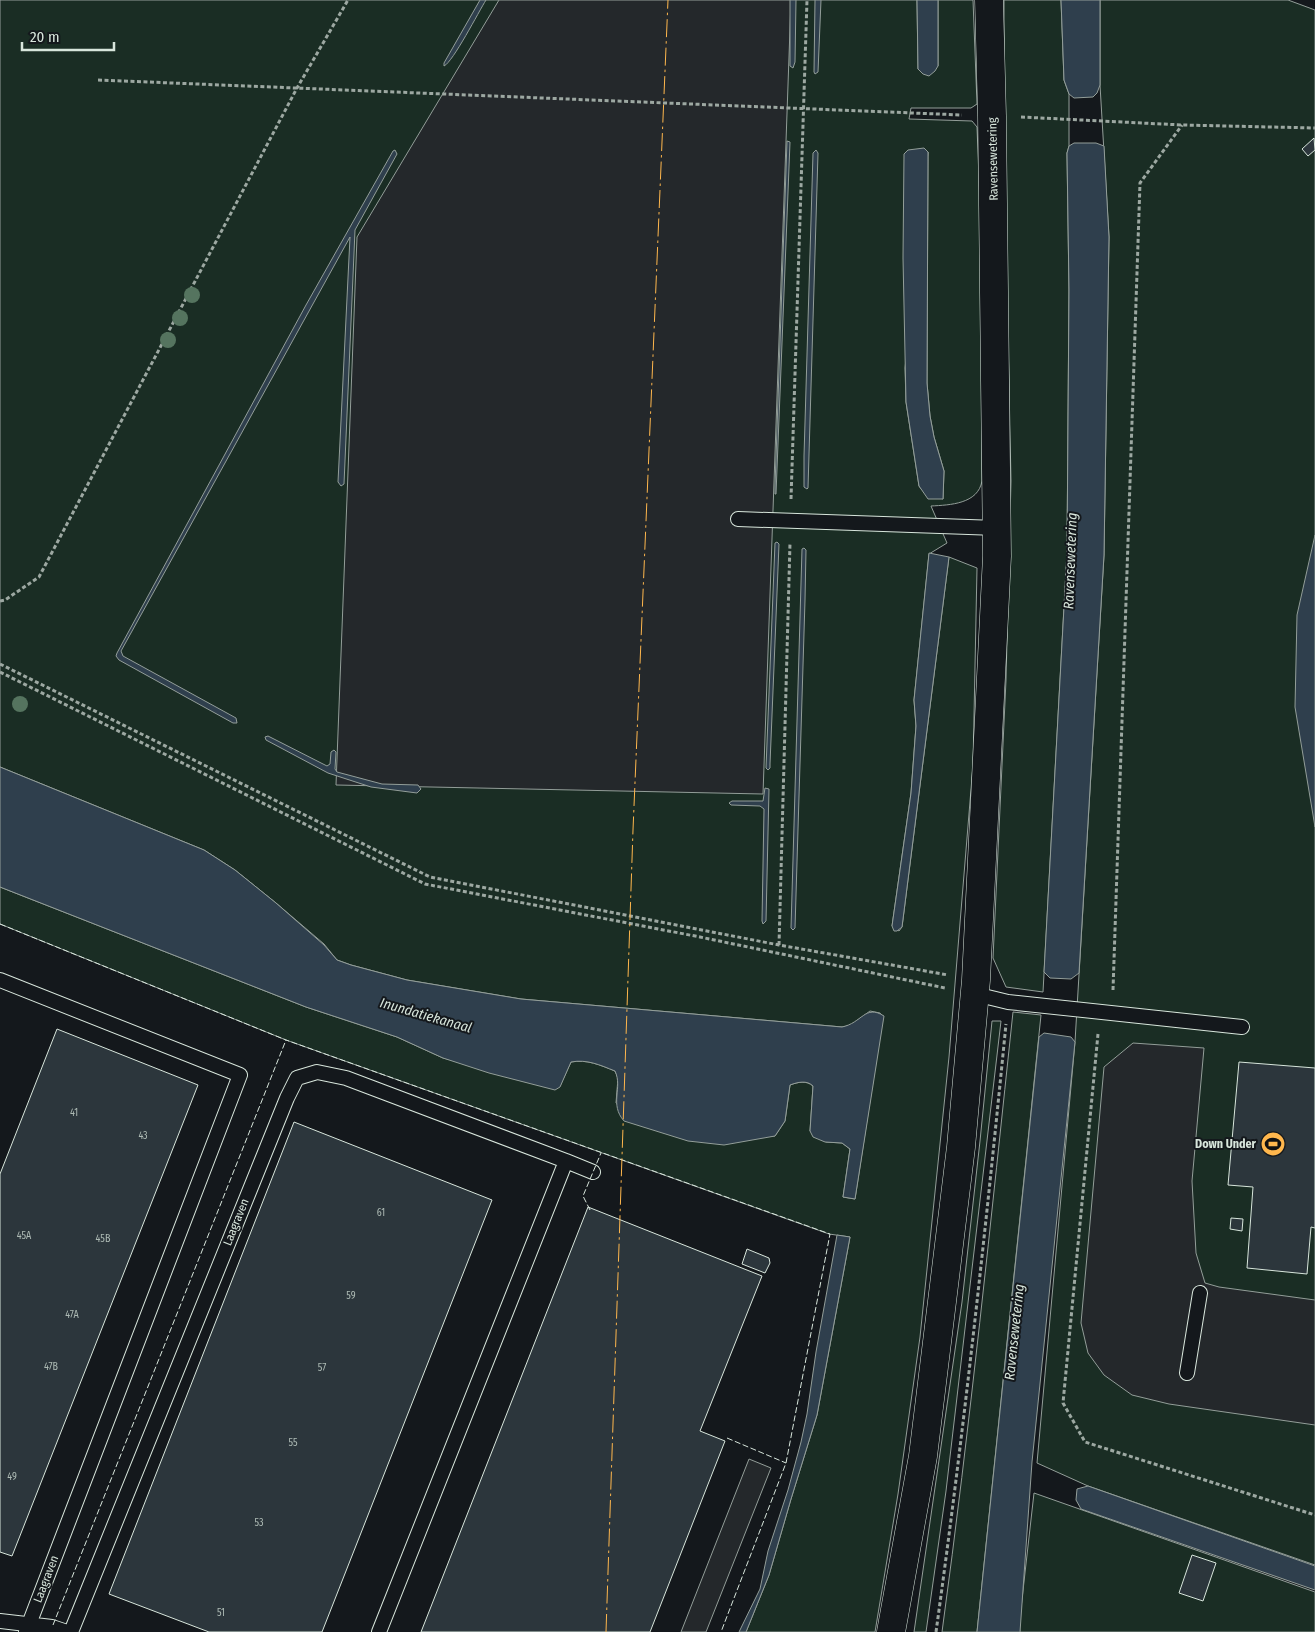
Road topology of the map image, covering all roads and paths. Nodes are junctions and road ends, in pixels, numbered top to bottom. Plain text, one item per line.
1 (348, 0) edge
2 (807, 0) edge
3 (989, 0) edge
4 (98, 80) dead end
5 (297, 88) junction
6 (803, 108) junction
7 (992, 116) junction
8 (1182, 125) junction
9 (1315, 128) edge
10 (738, 519) dead end
11 (791, 521) junction
12 (997, 528) junction
13 (0, 601) edge
14 (0, 664) edge
15 (0, 672) edge
16 (779, 944) junction
17 (0, 980) edge
18 (975, 987) junction
19 (1014, 1002) junction
20 (1102, 1011) junction
21 (1242, 1027) dead end
22 (566, 1161) junction
23 (593, 1172) dead end
24 (1200, 1294) dead end
25 (1186, 1373) dead end
26 (1315, 1515) edge
27 (0, 1621) edge
28 (28, 1628) edge
29 (67, 1632) edge
30 (71, 1632) edge
31 (379, 1632) edge
32 (891, 1632) edge
33 (936, 1632) edge

1 - 5 path
2 - 6 path
3 - 7 street, Ravensewetering
4 - 5 path
5 - 6 path
5 - 13 path
6 - 7 path
6 - 11 path
7 - 8 path
7 - 12 street, Ravensewetering
8 - 9 path
8 - 20 path
10 - 11 lane
11 - 12 lane
11 - 16 path
12 - 18 street, Ravensewetering
14 - 16 path
15 - 18 path
16 - 18 path
17 - 28 lane, Laagraven
18 - 19 lane
18 - 32 street, Ravensewetering
19 - 20 lane
19 - 33 path
20 - 21 lane
20 - 26 path
22 - 23 lane, Laagraven
22 - 30 lane, Laagraven
22 - 31 lane
24 - 25 lane
27 - 28 lane
28 - 29 lane

